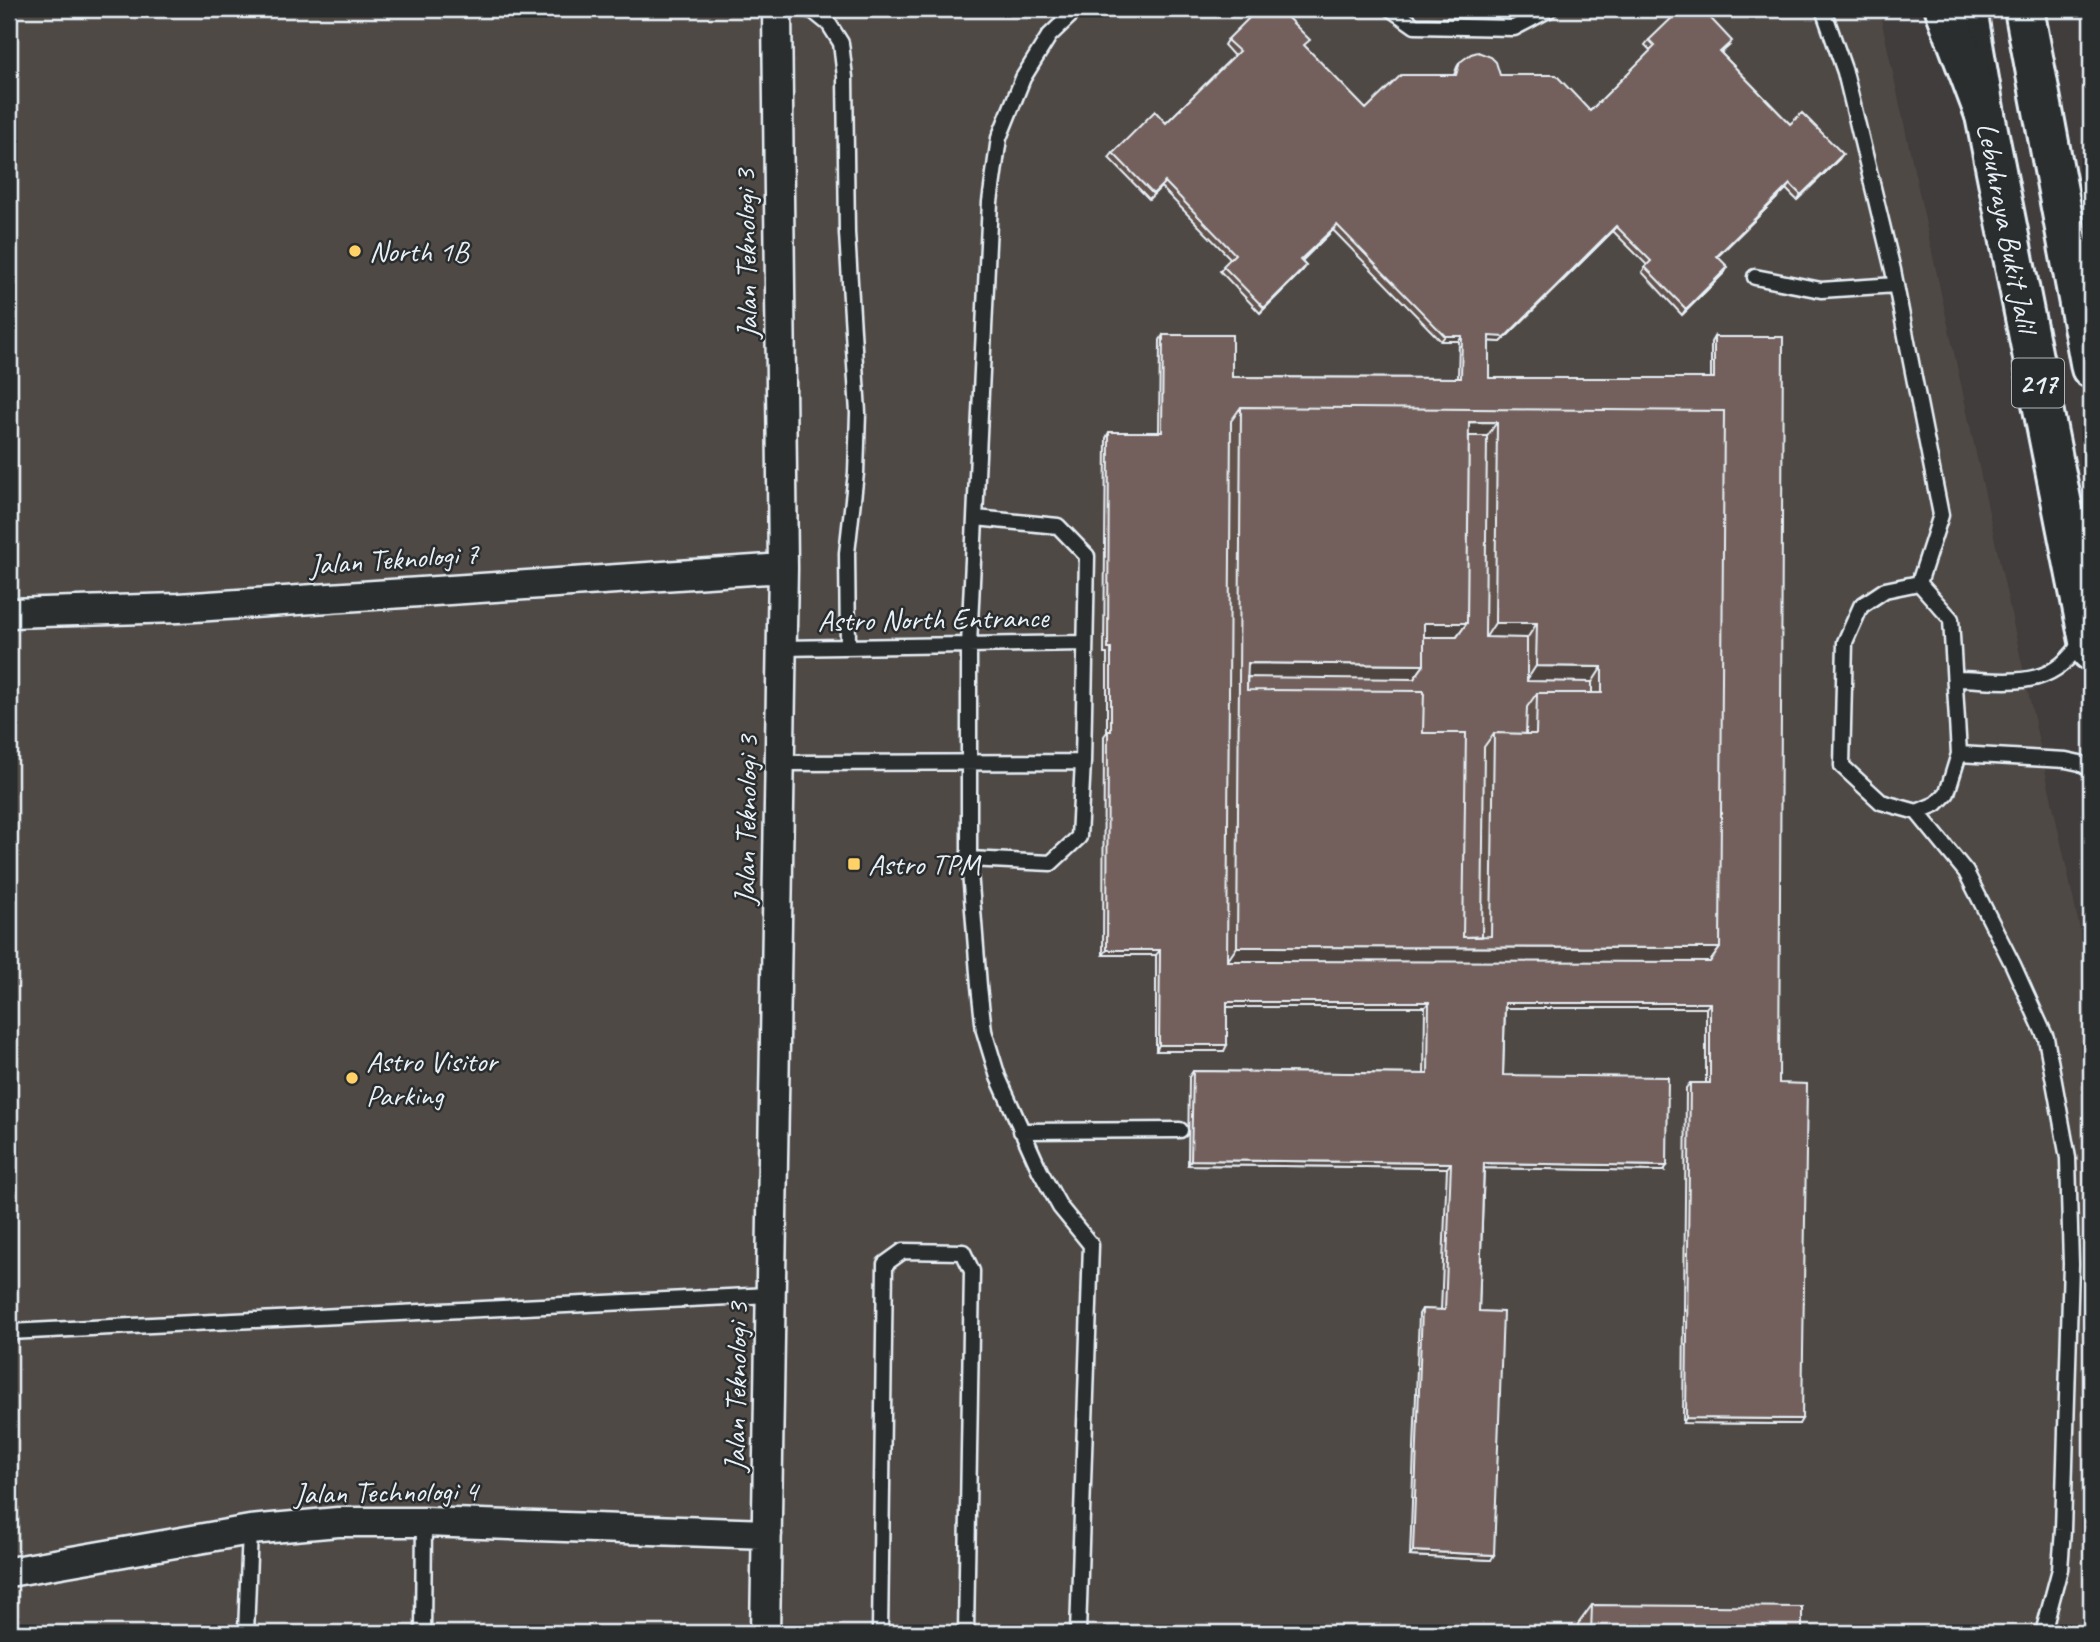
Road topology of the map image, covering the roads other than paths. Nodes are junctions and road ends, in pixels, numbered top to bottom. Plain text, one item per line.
1 (777, 9) edge
2 (804, 9) edge
3 (1077, 9) edge
4 (1391, 9) edge
5 (1550, 9) edge
6 (1823, 9) edge
7 (1945, 9) edge
8 (1967, 9) edge
9 (2024, 9) edge
10 (1985, 115) junction
11 (1755, 277) dead end
12 (1896, 285) junction
13 (2091, 368) edge
14 (976, 517) junction
15 (783, 568) junction
16 (1919, 583) junction
17 (9, 613) edge
18 (2089, 640) edge
19 (1084, 643) junction
20 (969, 645) junction
21 (848, 647) junction
22 (782, 648) junction
23 (1956, 679) junction
24 (1959, 754) junction
25 (969, 762) junction
26 (1083, 762) junction
27 (780, 763) junction
28 (2091, 769) edge
29 (1917, 812) junction
30 (970, 859) junction
31 (1180, 1130) dead end
32 (1021, 1131) junction
33 (771, 1295) junction
34 (9, 1332) edge
35 (424, 1522) junction
36 (250, 1530) junction
37 (767, 1534) junction
38 (9, 1572) edge
39 (246, 1633) edge
40 (423, 1633) edge
41 (765, 1633) edge
42 (880, 1633) edge
43 (965, 1633) edge
44 (1078, 1633) edge
45 (2043, 1633) edge

1 - 15 street, Jalan Teknologi 3
2 - 21 lane
3 - 14 lane
4 - 5 lane
6 - 12 lane
7 - 10 highway
8 - 10 highway, Lebuhraya Bukit Jalil / 217
9 - 13 highway, Lebuhraya Bukit Jalil / 217
10 - 18 highway, Lebuhraya Bukit Jalil / 217
11 - 12 lane
12 - 16 lane
14 - 19 lane
14 - 20 lane
15 - 17 street, Jalan Teknologi 7
15 - 22 street, Jalan Teknologi 3
16 - 23 lane
16 - 29 lane
18 - 23 lane
19 - 20 lane, Astro North Entrance
19 - 26 lane
20 - 21 lane, Astro North Entrance
20 - 25 lane
21 - 22 lane, Astro North Entrance
22 - 27 street, Jalan Teknologi 3
23 - 24 lane
24 - 28 lane
24 - 29 lane
25 - 26 lane
25 - 27 lane
25 - 30 lane
26 - 30 lane
27 - 33 street, Jalan Teknologi 3
29 - 45 lane
30 - 32 lane
31 - 32 lane
32 - 44 lane
33 - 34 lane
33 - 37 street, Jalan Teknologi 3
35 - 36 street, Jalan Technologi 4
35 - 37 street, Jalan Technologi 4
35 - 40 lane
36 - 38 street, Jalan Technologi 4
36 - 39 lane
37 - 41 street, Jalan Teknologi 3
42 - 43 lane

